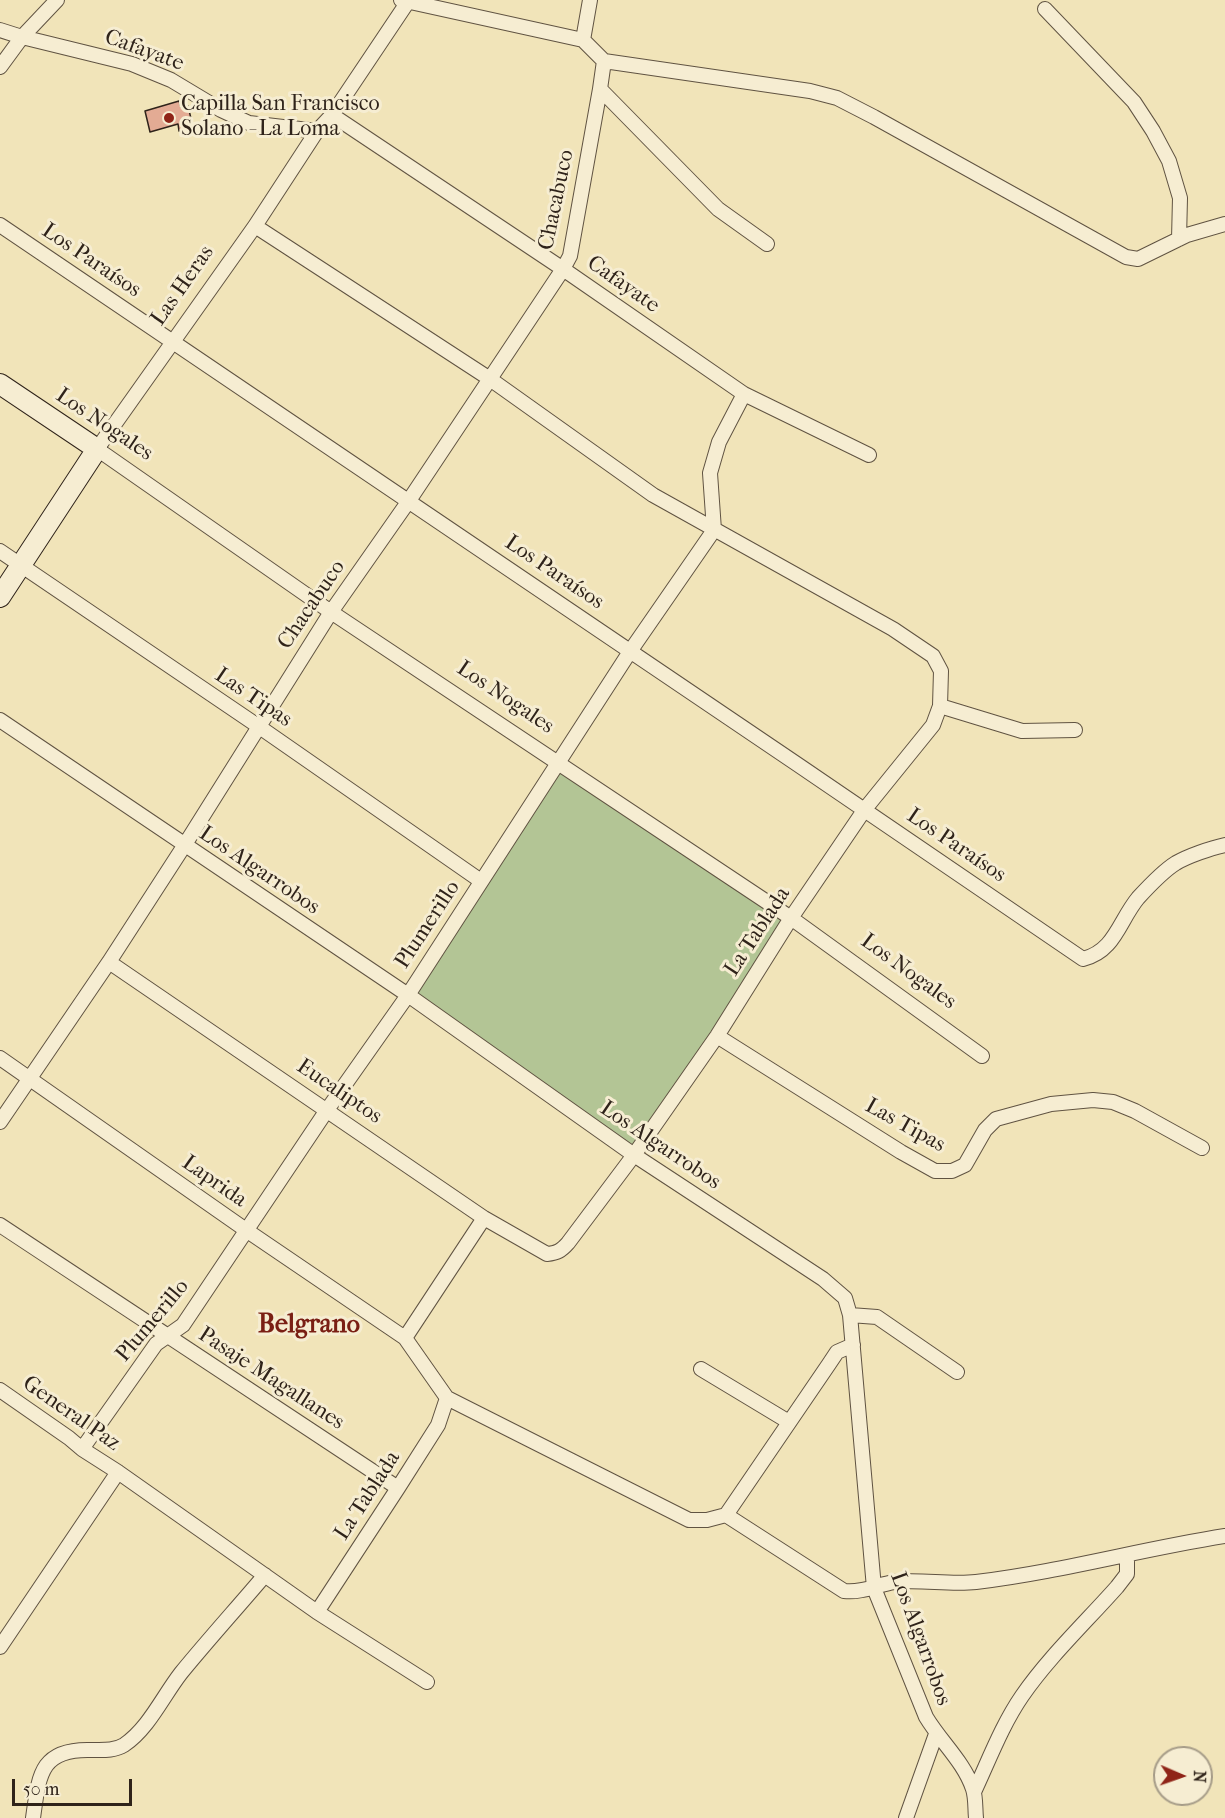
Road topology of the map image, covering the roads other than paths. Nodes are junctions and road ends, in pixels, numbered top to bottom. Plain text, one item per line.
1 (57, 0) edge
2 (590, 0) edge
3 (403, 1) edge
4 (1045, 9) dead end
5 (0, 30) edge
6 (22, 37) junction
7 (583, 40) junction
8 (604, 61) junction
9 (0, 67) edge
10 (600, 89) junction
11 (332, 114) junction
12 (317, 131) junction
13 (1225, 224) edge
14 (0, 225) edge
15 (255, 226) junction
16 (1179, 239) junction
17 (767, 244) dead end
18 (563, 269) junction
19 (173, 341) junction
20 (490, 379) junction
21 (0, 384) edge
22 (744, 394) junction
23 (97, 449) junction
24 (869, 455) dead end
25 (408, 502) junction
26 (714, 530) junction
27 (0, 551) edge
28 (21, 565) junction
29 (0, 597) edge
30 (331, 612) junction
31 (631, 650) junction
32 (940, 706) junction
33 (0, 720) edge
34 (258, 726) junction
35 (1075, 730) dead end
36 (558, 762) junction
37 (864, 809) junction
38 (1225, 845) edge
39 (184, 846) junction
40 (481, 881) junction
41 (791, 918) junction
42 (109, 962) junction
43 (408, 995) junction
44 (717, 1036) junction
45 (982, 1056) dead end
46 (0, 1058) edge
47 (29, 1079) junction
48 (327, 1110) junction
49 (0, 1122) edge
50 (1202, 1148) dead end
51 (634, 1155) junction
52 (484, 1218) junction
53 (0, 1225) edge
54 (246, 1230) junction
55 (547, 1254) joint
56 (850, 1315) junction
57 (168, 1336) junction
58 (405, 1338) junction
59 (852, 1345) junction
60 (701, 1369) dead end
61 (957, 1372) dead end
62 (0, 1390) edge
63 (447, 1398) junction
64 (789, 1422) junction
65 (82, 1449) junction
66 (118, 1472) junction
67 (398, 1488) junction
68 (726, 1515) junction
69 (1225, 1536) edge
70 (1127, 1555) junction
71 (265, 1575) junction
72 (874, 1588) junction
73 (317, 1612) junction
74 (0, 1647) edge
75 (427, 1682) dead end
76 (936, 1734) junction
77 (974, 1792) junction
78 (33, 1818) edge
79 (906, 1818) edge
80 (976, 1818) edge

1 - 6 street
2 - 7 street
3 - 7 street
3 - 11 street, Las Heras
4 - 16 street
5 - 6 street, Cafayate
6 - 9 street
6 - 12 street, Cafayate
7 - 8 street
8 - 10 street, Chacabuco
8 - 16 street
10 - 17 street
10 - 18 street, Chacabuco
11 - 12 street, Las Heras
11 - 18 street, Cafayate
12 - 15 street, Las Heras
13 - 16 street
14 - 19 street, Los Paraísos
15 - 19 street, Las Heras
15 - 20 street, La Tablada
18 - 20 street, Chacabuco
18 - 22 street, Cafayate
19 - 23 street, Las Heras
19 - 25 street, Los Paraísos
20 - 25 street, Chacabuco
20 - 26 street, La Tablada
21 - 23 street, Los Nogales
22 - 24 street, Cafayate
22 - 26 street
23 - 28 street, Las Heras
23 - 30 street, Los Nogales
25 - 30 street, Chacabuco
25 - 31 street, Los Paraísos
26 - 31 street, Plumerillo
26 - 32 street, La Tablada
27 - 28 street, Las Tipas
28 - 29 street, Las Heras
28 - 34 street, Las Tipas
30 - 34 street, Chacabuco
30 - 36 street, Los Nogales
31 - 36 street, Plumerillo
31 - 37 street, Los Paraísos
32 - 35 street
32 - 37 street, La Tablada
33 - 39 street, Los Algarrobos
34 - 39 street, Chacabuco
34 - 40 street, Las Tipas
36 - 40 street, Plumerillo
36 - 41 street, Los Nogales
37 - 38 street, Los Paraísos
37 - 41 street, La Tablada
39 - 42 street, Chacabuco
39 - 43 street, Los Algarrobos
40 - 43 street, Plumerillo
41 - 44 street, La Tablada
41 - 45 street, Los Nogales
42 - 47 street, Chacabuco
42 - 48 street, Eucaliptos
43 - 48 street, Plumerillo
43 - 51 street, Los Algarrobos
44 - 50 street, Las Tipas
44 - 51 street, La Tablada
46 - 47 street, Laprida
47 - 49 street, Chacabuco
47 - 54 street, Laprida
48 - 52 street, Eucaliptos
48 - 54 street, Plumerillo
51 - 55 street, La Tablada
51 - 56 street, Los Algarrobos
52 - 55 street, Eucaliptos
52 - 58 street
53 - 57 street, Pasaje Magallanes
54 - 57 street, Plumerillo
54 - 58 street, Laprida
56 - 59 street, Los Algarrobos
56 - 61 street
57 - 65 street, Plumerillo
57 - 67 street, Pasaje Magallanes
58 - 63 street
59 - 64 street
59 - 72 street, Los Algarrobos
60 - 64 street
62 - 65 street, General Paz
63 - 67 street, La Tablada
63 - 68 street
64 - 68 street
65 - 66 street, General Paz
66 - 71 street, General Paz
66 - 74 street
67 - 73 street, La Tablada
68 - 72 street
69 - 70 street
70 - 72 street
70 - 77 street
71 - 73 street, General Paz
71 - 78 street
72 - 76 street, Los Algarrobos
73 - 75 street, General Paz
76 - 77 street, Los Algarrobos
76 - 79 street
77 - 80 street, Los Algarrobos

